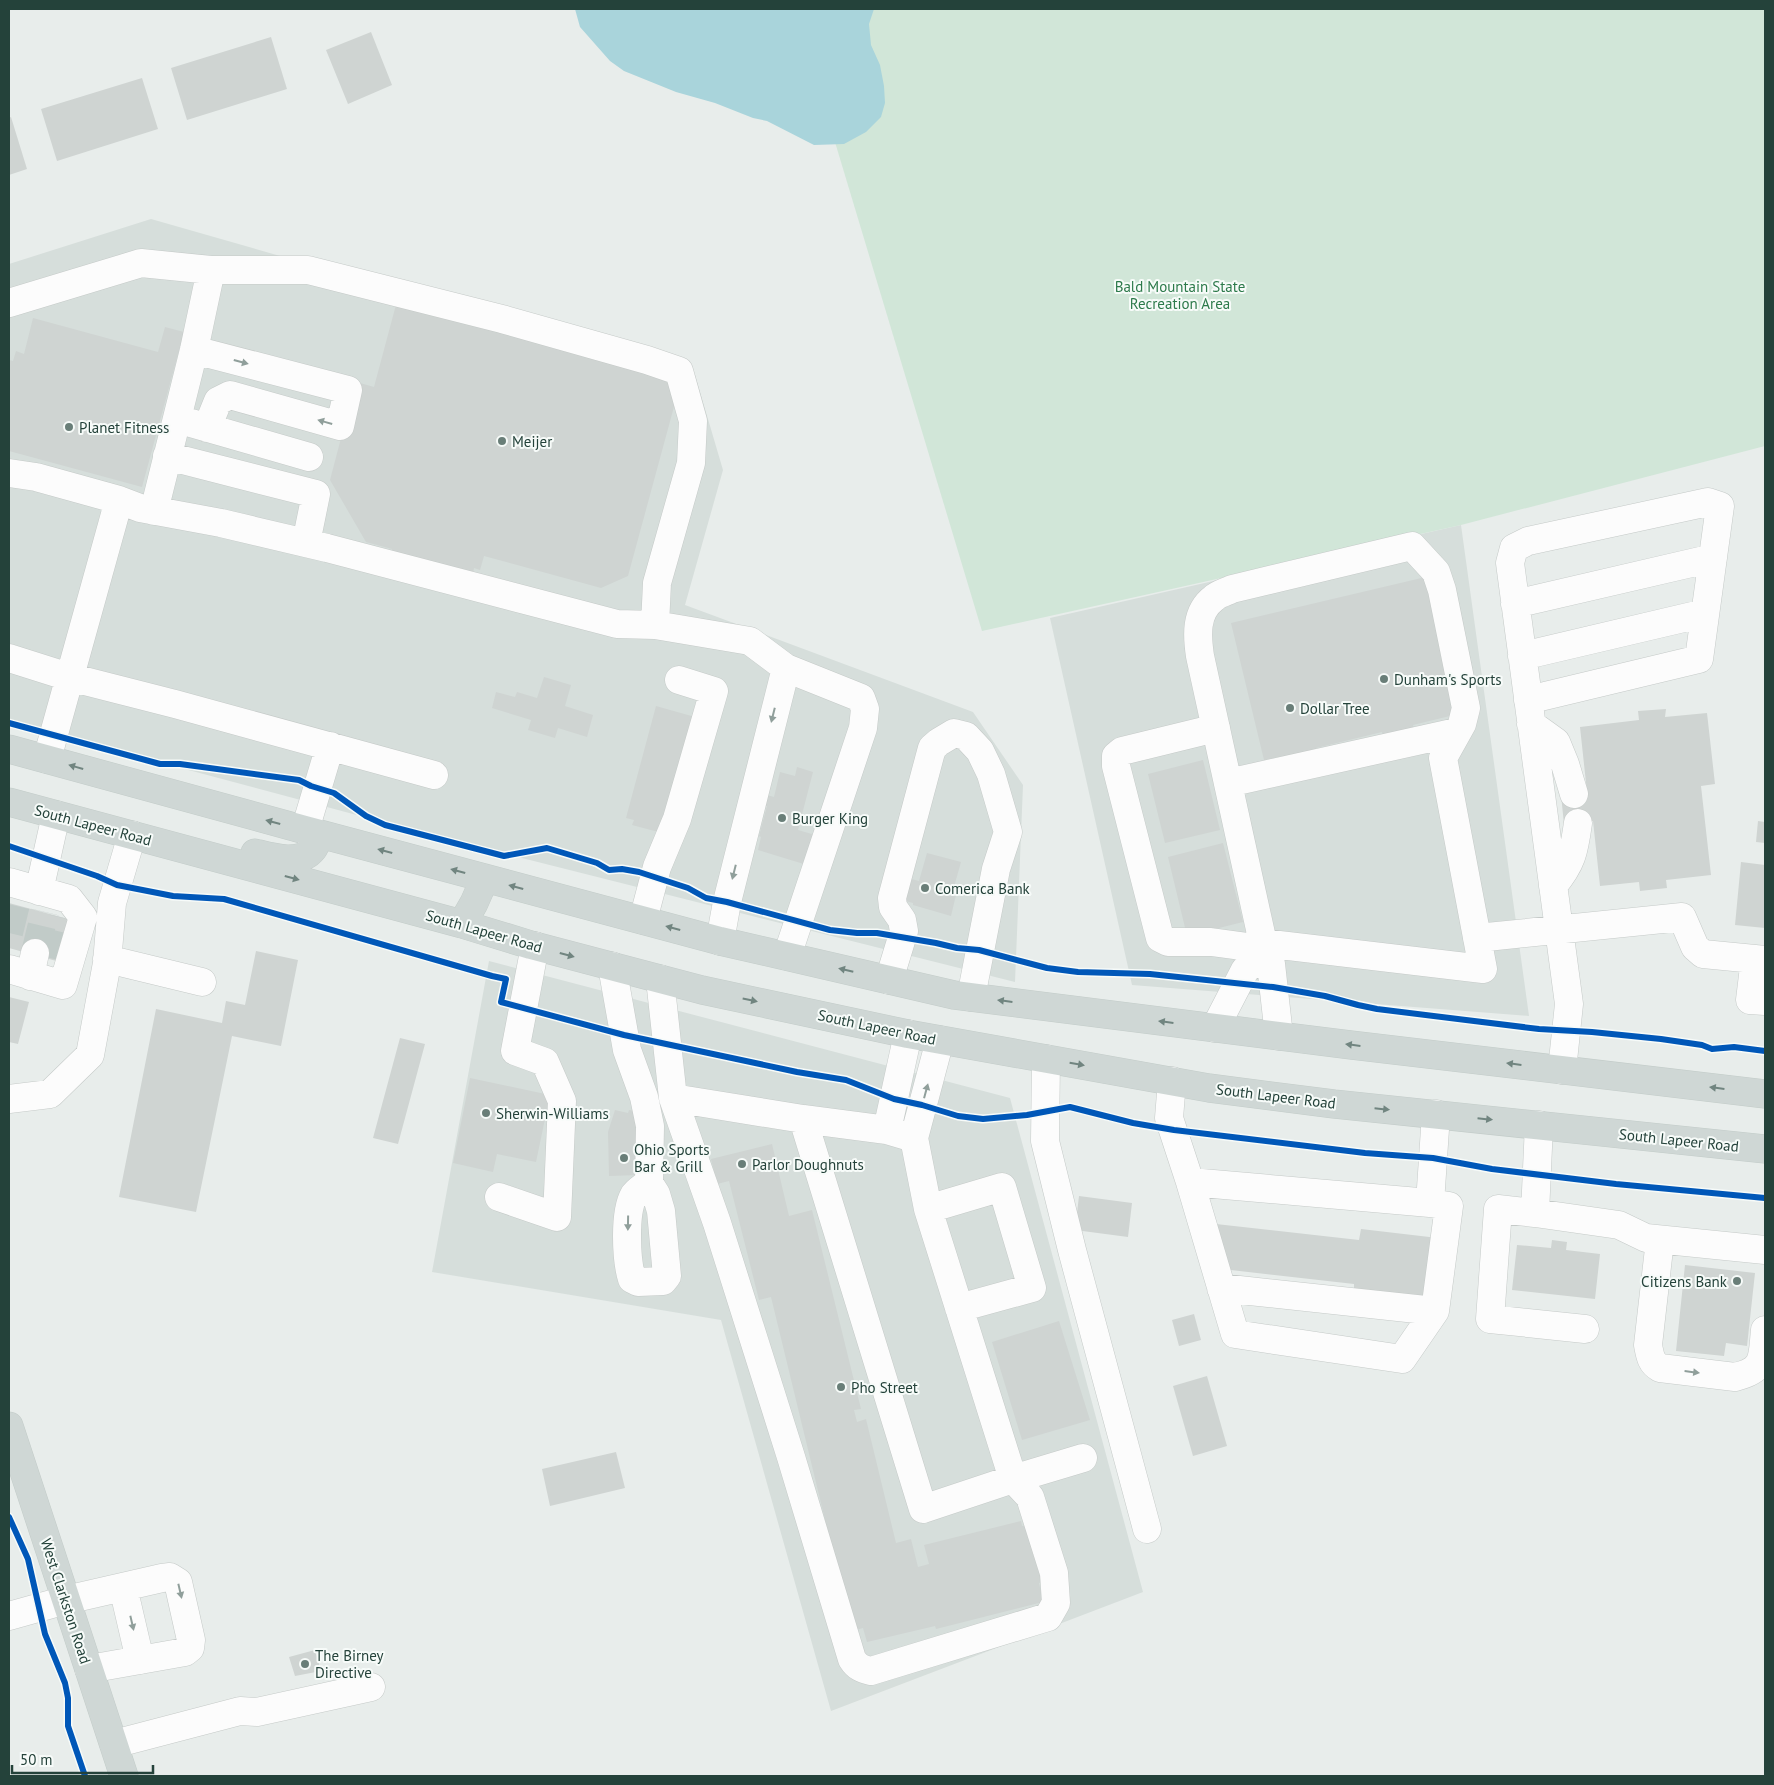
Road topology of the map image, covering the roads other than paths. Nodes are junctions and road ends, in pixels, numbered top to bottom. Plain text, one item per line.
1 (211, 270) junction
2 (9, 303) edge
3 (194, 350) junction
4 (177, 419) junction
5 (207, 428) junction
6 (168, 456) junction
7 (309, 457) dead end
8 (9, 472) edge
9 (118, 500) junction
10 (154, 510) junction
11 (306, 544) junction
12 (1712, 558) junction
13 (1515, 604) junction
14 (1705, 613) junction
15 (655, 625) junction
16 (1522, 656) junction
17 (9, 658) edge
18 (786, 668) junction
19 (69, 677) junction
20 (678, 680) dead end
21 (1530, 712) junction
22 (1216, 728) junction
23 (1457, 732) junction
24 (330, 746) junction
25 (9, 749) edge
26 (47, 759) junction
27 (434, 775) dead end
28 (1228, 784) junction
29 (1574, 794) dead end
30 (9, 802) edge
31 (49, 813) junction
32 (1578, 823) dead end
33 (313, 832) junction
34 (132, 835) junction
35 (485, 878) junction
36 (1553, 886) junction
37 (39, 898) edge
38 (643, 920) junction
39 (462, 924) junction
40 (1558, 929) junction
41 (1477, 938) junction
42 (720, 941) junction
43 (534, 946) junction
44 (1263, 949) junction
45 (787, 956) junction
46 (107, 959) junction
47 (1760, 959) edge
48 (612, 966) junction
49 (36, 968) edge
50 (660, 979) junction
51 (890, 980) junction
52 (202, 982) dead end
53 (971, 997) junction
54 (1765, 1001) edge
55 (1214, 1028) junction
56 (908, 1034) junction
57 (1279, 1036) junction
58 (940, 1040) junction
59 (1046, 1059) junction
60 (1562, 1070) junction
61 (1172, 1081) junction
62 (1765, 1094) edge
63 (673, 1098) junction
64 (9, 1099) edge
65 (1436, 1114) junction
66 (803, 1119) junction
67 (1539, 1125) junction
68 (887, 1130) junction
69 (914, 1138) junction
70 (1765, 1149) edge
71 (1190, 1182) junction
72 (649, 1183) dead end
73 (499, 1197) dead end
74 (1430, 1203) junction
75 (928, 1209) junction
76 (1535, 1213) junction
77 (1660, 1240) junction
78 (1765, 1250) edge
79 (1221, 1288) junction
80 (959, 1308) junction
81 (1435, 1311) junction
82 (1585, 1329) dead end
83 (1765, 1330) edge
84 (9, 1426) edge
85 (1083, 1458) dead end
86 (1013, 1479) junction
87 (1147, 1529) dead end
88 (123, 1587) junction
89 (66, 1600) junction
90 (9, 1616) edge
91 (140, 1660) junction
92 (89, 1669) junction
93 (371, 1687) dead end
94 (114, 1744) junction
95 (124, 1776) edge

1 - 2 street
1 - 3 street
1 - 15 street
3 - 4 street
3 -> 5 street
4 - 5 street
4 - 6 street
5 - 7 street
6 - 10 street
6 - 11 street
8 - 9 street
9 - 10 street
9 - 19 street
10 - 11 street
11 - 15 street
12 - 13 street
12 - 13 street
12 - 14 street
13 - 16 street
14 - 16 street
14 - 21 street
15 - 18 street
16 - 21 street
17 - 19 street
18 -> 42 street
18 - 45 street
19 - 24 street
19 - 26 street
20 - 38 street
21 - 29 street
21 - 36 street
22 - 23 street
22 - 28 street
22 - 44 street
23 - 28 street
23 - 41 street
24 - 27 street
24 - 33 street
25 - 26 main road
33 -> 26 main road
28 - 44 street
30 - 31 main road, South Lapeer Road
31 - 33 main road
31 - 34 main road, South Lapeer Road
31 - 37 street
32 - 36 street
35 -> 33 main road
34 -> 39 main road, South Lapeer Road
34 - 46 street
38 -> 35 main road
35 - 39 main road
36 - 40 street
37 - 49 street
42 -> 38 main road
39 - 43 main road, South Lapeer Road
40 - 41 street
40 - 47 street
40 - 60 street
41 - 44 street
42 - 45 main road
43 -> 48 main road, South Lapeer Road
43 - 73 street
44 - 55 street
44 - 57 street
51 -> 45 main road
46 - 52 street
46 - 64 street
47 - 54 street
48 - 50 main road, South Lapeer Road
48 - 72 street
50 -> 56 main road, South Lapeer Road
50 - 63 street
51 - 53 main road
51 - 53 street
55 -> 53 main road
55 - 57 main road
56 - 58 main road, South Lapeer Road
56 - 68 street
60 -> 57 main road
58 - 59 main road, South Lapeer Road
69 -> 58 street
59 -> 61 main road, South Lapeer Road
59 - 87 street
62 -> 60 main road
61 -> 65 main road, South Lapeer Road
61 - 71 street
63 - 66 street
63 - 86 street
65 -> 67 main road, South Lapeer Road
65 - 74 street
66 - 68 street
66 - 86 street
67 - 70 main road, South Lapeer Road
67 - 76 street
68 - 69 street
69 - 75 street
71 - 74 street
71 - 79 street
74 - 81 street
75 - 80 street
75 - 80 street
76 - 77 street
76 - 82 street
77 - 78 street
77 -> 83 street
79 - 81 street
79 - 81 street
80 - 86 street
84 - 89 main road, West Clarkston Road
85 - 86 street
88 - 89 street
88 -> 91 street
88 -> 91 street
89 - 90 street
89 - 92 main road, West Clarkston Road
91 - 92 street
92 - 94 main road, West Clarkston Road
93 - 94 street
94 - 95 main road, West Clarkston Road

